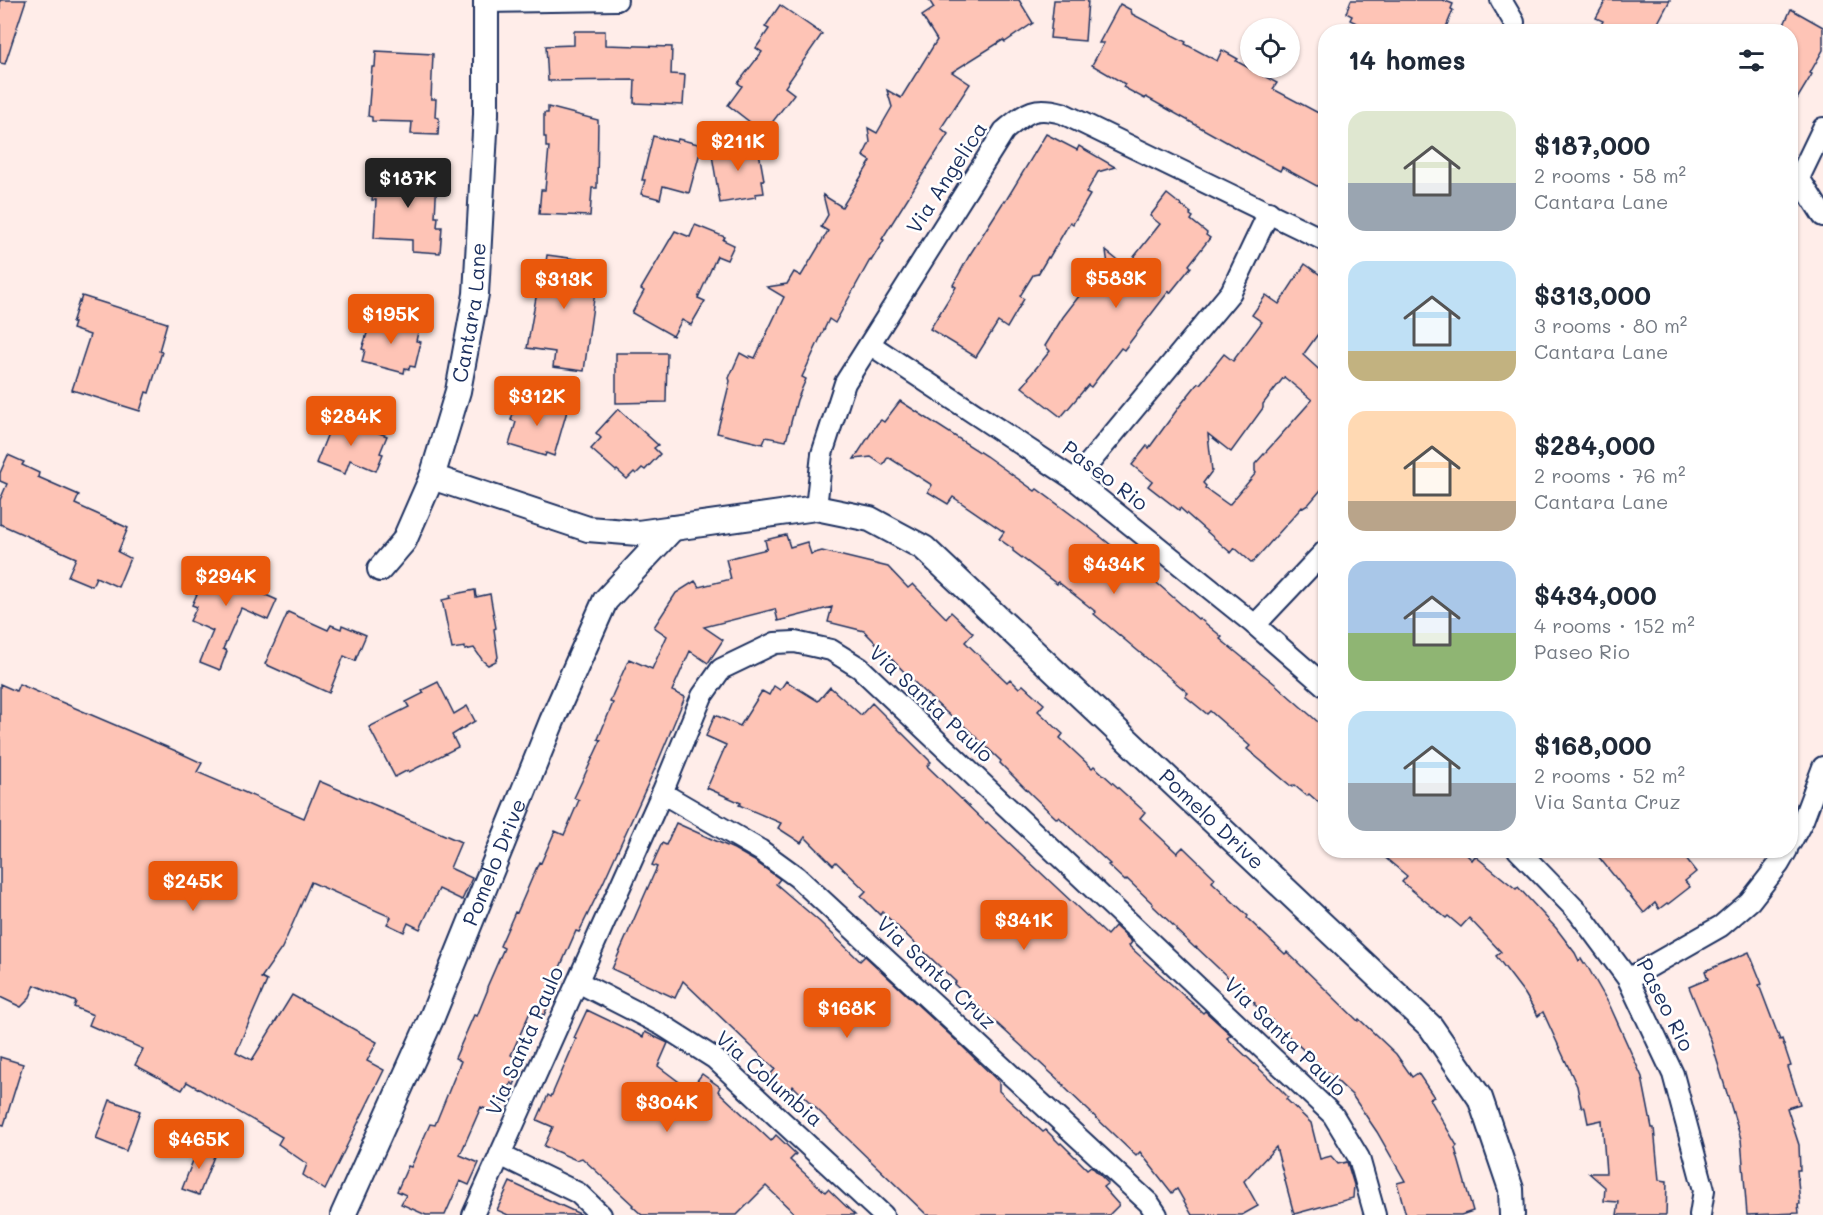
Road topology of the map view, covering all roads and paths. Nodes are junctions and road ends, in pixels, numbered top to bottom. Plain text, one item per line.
1 (617, 0) edge
2 (1501, 0) edge
3 (486, 1) edge
4 (1514, 22) dead end
5 (1823, 128) edge
6 (1269, 212) junction
7 (1823, 216) edge
8 (1318, 237) edge
9 (870, 345) junction
10 (432, 477) junction
11 (1075, 480) junction
12 (816, 508) junction
13 (673, 528) junction
14 (1318, 558) edge
15 (380, 569) dead end
16 (1255, 625) junction
17 (1318, 680) edge
18 (1823, 767) edge
19 (662, 793) junction
20 (1798, 829) edge
21 (1527, 858) edge
22 (1782, 858) edge
23 (1628, 979) junction
24 (578, 982) junction
25 (500, 1155) junction
26 (342, 1215) edge
27 (473, 1215) edge
28 (601, 1215) edge
29 (883, 1215) edge
30 (1157, 1215) edge
31 (1375, 1215) edge
32 (1512, 1215) edge
33 (1700, 1215) edge

1 - 3 street
2 - 4 street
3 - 10 street, Cantara Lane
5 - 7 street
6 - 8 street, Via Angelica
6 - 9 street, Via Angelica
6 - 11 street
9 - 11 street, Paseo Rio
9 - 12 street, Via Angelica
10 - 13 street
10 - 15 street, Cantara Lane
11 - 16 street, Paseo Rio
12 - 13 street, Pomelo Drive
12 - 32 street, Pomelo Drive
13 - 26 street, Pomelo Drive
14 - 16 street
16 - 17 street, Paseo Rio
18 - 20 street
19 - 24 street, Via Santa Paulo
19 - 30 street, Via Santa Cruz
19 - 31 street, Via Santa Paulo
21 - 23 street, Paseo Rio
22 - 23 street
23 - 33 street, Paseo Rio
24 - 25 street, Via Santa Paulo
24 - 29 street, Via Columbia
25 - 27 street, Via Santa Paulo
25 - 28 street

